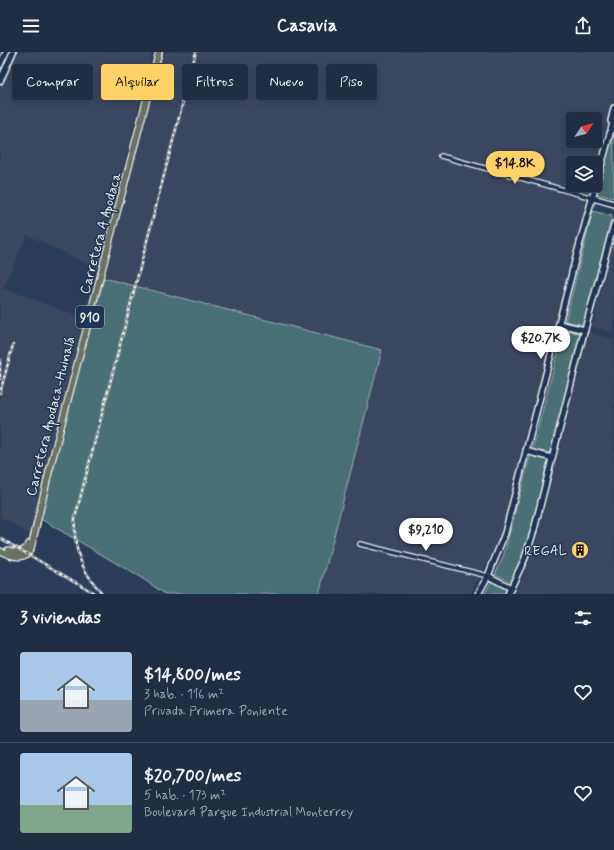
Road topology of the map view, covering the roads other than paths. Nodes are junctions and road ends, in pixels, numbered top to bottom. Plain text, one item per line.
1 (6, 52) edge
2 (13, 52) edge
3 (158, 52) edge
4 (0, 65) edge
5 (0, 81) edge
6 (614, 108) edge
7 (614, 118) edge
8 (610, 130) junction
9 (441, 156) dead end
10 (593, 198) junction
11 (614, 204) edge
12 (614, 224) edge
13 (559, 324) junction
14 (585, 330) junction
15 (526, 451) junction
16 (552, 458) junction
17 (360, 544) dead end
18 (0, 548) edge
19 (0, 551) edge
20 (488, 576) junction
21 (511, 588) junction
22 (478, 594) edge
23 (508, 594) edge

1 - 4 street
2 - 5 street
3 - 18 main road, Carretera Apodaca-Huinalá / 910
3 - 19 main road, Carretera A Apodaca / 910
6 - 8 street
7 - 8 street
8 - 10 street
9 - 10 street
10 - 11 street
10 - 13 street
12 - 14 street
13 - 14 street
13 - 15 street
14 - 16 street
15 - 16 street
15 - 20 street
16 - 21 street
17 - 20 street
20 - 21 street
20 - 22 street
21 - 23 street

